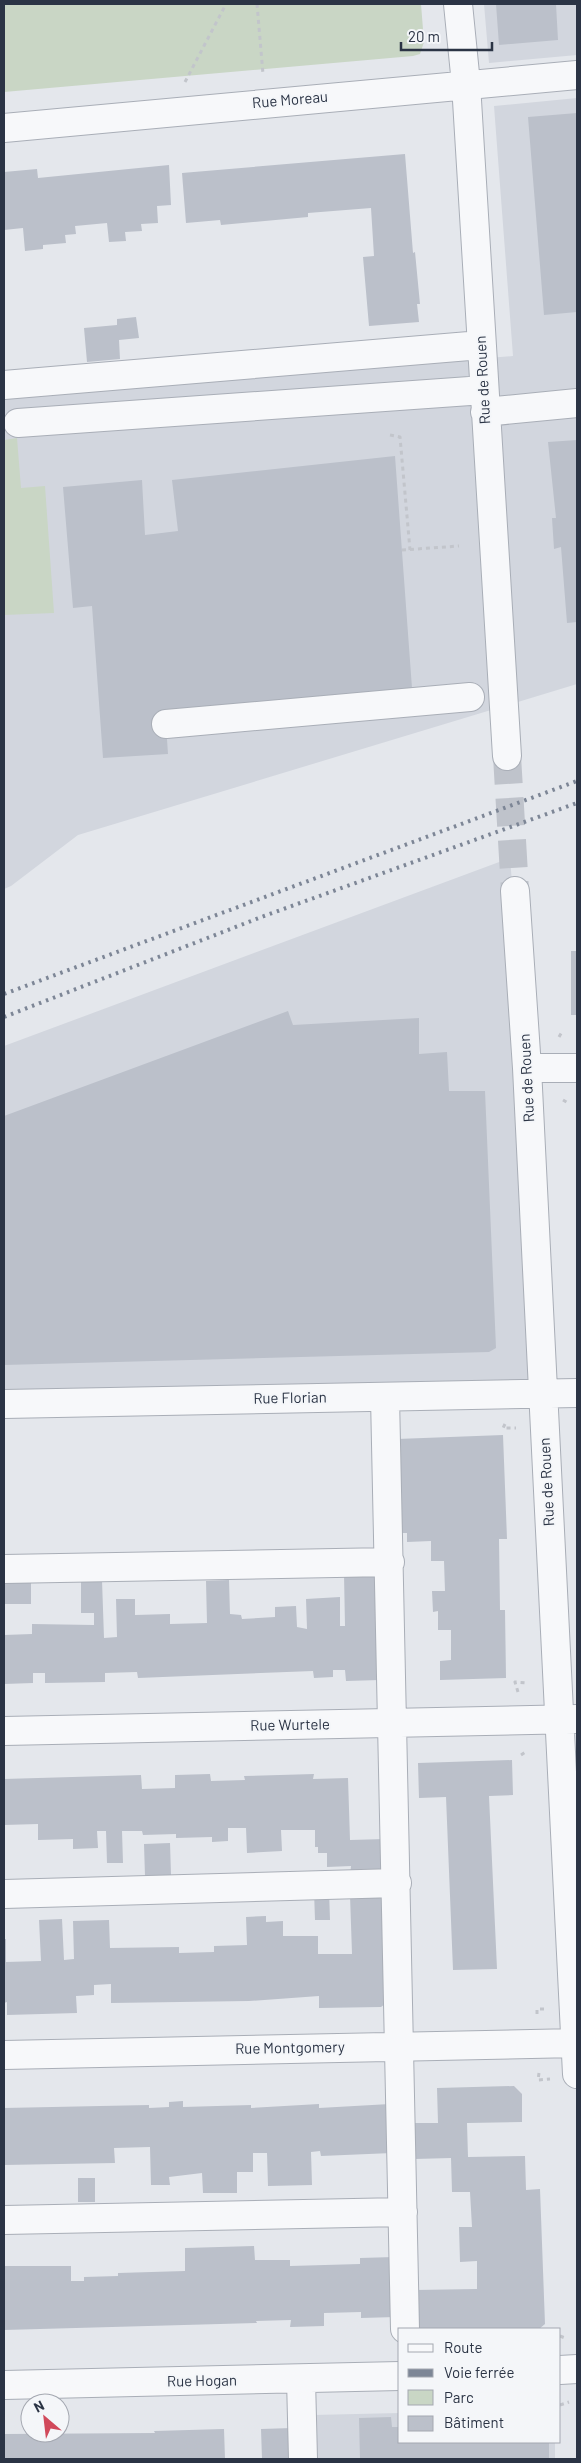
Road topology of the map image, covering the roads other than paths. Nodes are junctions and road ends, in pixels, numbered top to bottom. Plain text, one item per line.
1 (458, 4) edge
2 (577, 75) edge
3 (466, 84) junction
4 (4, 128) edge
5 (481, 345) junction
6 (4, 385) edge
7 (484, 401) junction
8 (577, 403) edge
9 (18, 423) dead end
10 (470, 697) dead end
11 (166, 724) dead end
12 (506, 756) tunnel mouth
13 (515, 891) tunnel mouth
14 (527, 1068) junction
15 (577, 1068) edge
16 (577, 1393) edge
17 (544, 1395) junction
18 (385, 1397) junction
19 (4, 1404) edge
20 (390, 1562) junction
21 (4, 1569) edge
22 (568, 1719) edge
23 (393, 1722) junction
24 (4, 1730) edge
25 (397, 1883) junction
26 (4, 1894) edge
27 (577, 2043) edge
28 (400, 2046) junction
29 (4, 2055) edge
30 (577, 2074) edge
31 (404, 2212) junction
32 (4, 2220) edge
33 (405, 2328) edge
34 (561, 2370) edge
35 (577, 2370) edge
36 (398, 2376) edge
37 (302, 2379) junction
38 (4, 2385) edge
39 (303, 2459) edge

1 - 3 street, Rue de Rouen
2 - 3 street, Rue Moreau
3 - 4 street, Rue Moreau
3 - 5 street, Rue de Rouen
5 - 6 street
5 - 7 street, Rue de Rouen
7 - 8 street
7 - 9 street
7 - 12 street, Rue de Rouen
10 - 11 street
13 - 14 street, Rue de Rouen
14 - 15 street
14 - 17 street, Rue de Rouen
16 - 17 street, Rue Florian
17 - 18 street, Rue Florian
17 - 22 street, Rue de Rouen
18 - 19 street, Rue Florian
18 - 20 street
20 - 21 street
20 - 23 street
22 - 23 street, Rue Wurtele
22 - 27 street, Rue de Rouen
23 - 24 street, Rue Wurtele
23 - 25 street
25 - 26 street
25 - 28 street
27 - 28 street, Rue Montgomery
27 - 30 street, Rue de Rouen
28 - 29 street, Rue Montgomery
28 - 31 street
31 - 32 street
31 - 33 street
34 - 35 street
36 - 37 street, Rue Hogan
37 - 38 street, Rue Hogan
37 - 39 street

